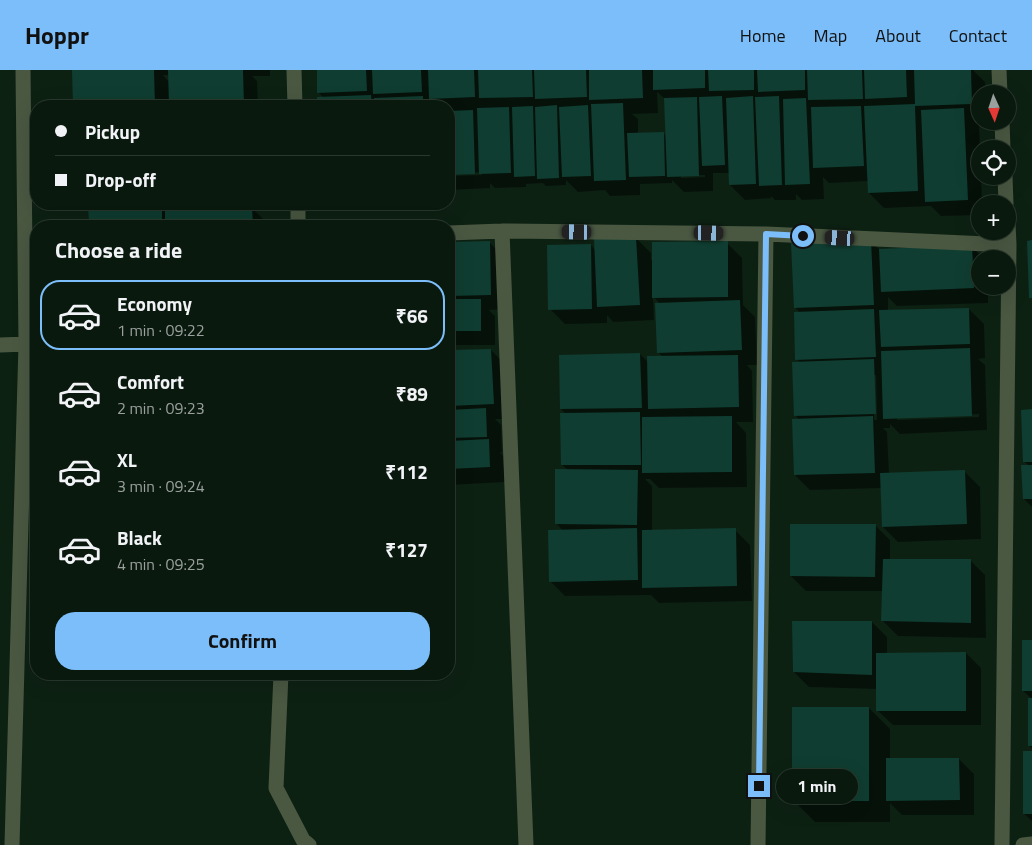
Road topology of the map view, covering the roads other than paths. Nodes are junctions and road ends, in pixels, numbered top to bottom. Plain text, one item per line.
1 (23, 70) edge
2 (294, 70) edge
3 (999, 70) edge
4 (1000, 85) edge
5 (295, 100) edge
6 (502, 231) junction
7 (455, 233) edge
8 (766, 234) junction
9 (1009, 240) edge
10 (1009, 246) junction
11 (26, 344) junction
12 (0, 345) edge
13 (281, 680) edge
14 (1032, 844) edge
15 (12, 845) edge
16 (310, 845) edge
17 (526, 845) edge
18 (758, 845) edge
19 (1002, 845) edge
20 (1023, 845) edge

1 - 11 street
2 - 5 street
3 - 4 street
6 - 7 street
6 - 8 street
6 - 17 street
8 - 10 street
8 - 18 street
9 - 10 street
10 - 19 street
11 - 12 street
11 - 15 street
13 - 16 street
14 - 20 street

